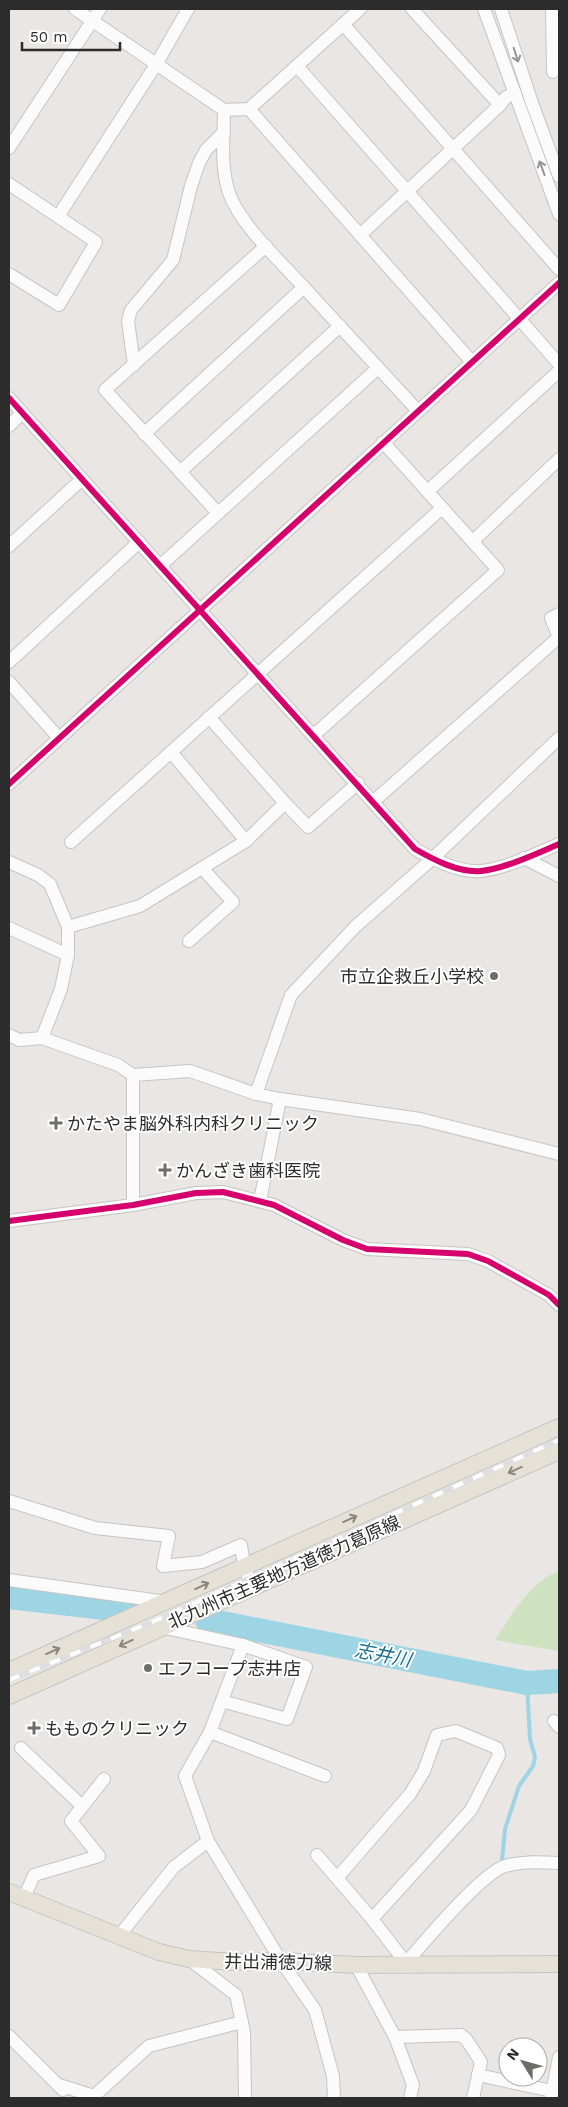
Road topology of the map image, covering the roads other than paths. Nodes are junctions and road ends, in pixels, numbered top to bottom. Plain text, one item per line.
1 (75, 9) edge
2 (100, 9) edge
3 (188, 9) edge
4 (360, 9) edge
5 (412, 9) edge
6 (484, 9) edge
7 (501, 9) edge
8 (552, 9) edge
9 (93, 21) junction
10 (343, 24) junction
11 (157, 63) junction
12 (297, 66) junction
13 (553, 72) dead end
14 (515, 93) junction
15 (500, 105) junction
16 (249, 109) junction
17 (224, 110) junction
18 (224, 132) junction
19 (9, 148) edge
20 (453, 148) junction
21 (559, 176) edge
22 (9, 184) edge
23 (408, 191) junction
24 (559, 214) edge
25 (59, 215) junction
26 (360, 235) junction
27 (266, 246) junction
28 (559, 269) edge
29 (9, 274) edge
30 (559, 283) edge
31 (304, 287) junction
32 (520, 318) junction
33 (340, 326) junction
34 (472, 362) junction
35 (559, 364) edge
36 (134, 365) junction
37 (378, 368) junction
38 (559, 371) edge
39 (9, 398) edge
40 (418, 411) junction
41 (22, 413) junction
42 (9, 426) edge
43 (144, 434) junction
44 (383, 442) junction
45 (559, 459) edge
46 (180, 472) junction
47 (81, 480) junction
48 (428, 491) junction
49 (442, 508) junction
50 (218, 513) junction
51 (473, 541) junction
52 (139, 542) junction
53 (9, 546) edge
54 (160, 566) junction
55 (200, 610) junction
56 (559, 614) edge
57 (559, 638) edge
58 (9, 662) edge
59 (258, 674) junction
60 (9, 682) edge
61 (210, 717) junction
62 (314, 735) junction
63 (58, 737) junction
64 (559, 738) edge
65 (171, 752) junction
66 (358, 783) junction
67 (9, 784) edge
68 (374, 801) junction
69 (285, 803) junction
70 (246, 841) junction
71 (71, 842) dead end
72 (559, 844) edge
73 (524, 858) junction
74 (432, 859) junction
75 (9, 862) edge
76 (202, 868) junction
77 (559, 876) edge
78 (68, 927) junction
79 (9, 928) edge
80 (189, 941) dead end
81 (68, 955) junction
82 (9, 1035) edge
83 (42, 1038) junction
84 (133, 1075) junction
85 (256, 1094) junction
86 (280, 1099) junction
87 (559, 1154) edge
88 (260, 1201) junction
89 (133, 1205) junction
90 (9, 1221) edge
91 (559, 1305) edge
92 (559, 1427) edge
93 (559, 1451) edge
94 (9, 1501) edge
95 (244, 1566) junction
96 (9, 1580) edge
97 (252, 1587) junction
98 (168, 1602) junction
99 (160, 1627) junction
100 (243, 1645) junction
101 (9, 1671) edge
102 (9, 1696) edge
103 (222, 1701) junction
104 (210, 1732) junction
105 (21, 1748) dead end
106 (325, 1776) dead end
107 (104, 1779) dead end
108 (82, 1806) junction
109 (208, 1841) junction
110 (317, 1855) dead end
111 (559, 1863) edge
112 (337, 1878) junction
113 (9, 1892) edge
114 (24, 1898) junction
115 (372, 1919) junction
116 (118, 1936) junction
117 (189, 1959) junction
118 (281, 1961) junction
119 (406, 1963) junction
120 (559, 1964) edge
121 (356, 1965) junction
122 (242, 2022) junction
123 (9, 2036) edge
124 (395, 2037) junction
125 (559, 2057) edge
126 (478, 2074) junction
127 (59, 2086) junction
128 (551, 2095) edge
129 (94, 2096) junction
130 (71, 2098) edge
131 (107, 2098) edge
132 (245, 2098) edge
133 (334, 2098) edge
134 (410, 2098) edge
135 (473, 2098) edge

1 - 9 street
2 - 9 street
3 - 11 street
4 - 10 street
5 - 15 street
6 - 14 street
7 -> 21 street
8 - 13 street
9 - 11 street
9 - 19 street
10 - 12 street
10 - 20 street
11 - 17 street
11 - 25 street
12 - 16 street
12 - 23 street
14 - 15 street
24 -> 14 street
15 - 20 street
16 - 17 street
16 - 26 street
17 - 18 street
18 - 27 street
18 - 36 street
20 - 23 street
20 - 28 street
22 - 25 street
23 - 26 street
23 - 32 street
25 - 29 street
26 - 34 street
27 - 31 street
27 - 36 street
30 - 32 street
31 - 33 street
31 - 43 street
32 - 34 street
32 - 35 street
33 - 37 street
33 - 46 street
34 - 40 street
36 - 43 street
37 - 40 street
37 - 50 street
38 - 48 street
39 - 41 street
40 - 44 street
41 - 42 street
41 - 47 street
43 - 46 street
44 - 48 street
44 - 55 street
45 - 51 street
46 - 50 street
47 - 52 street
47 - 53 street
48 - 49 street
49 - 51 street
49 - 59 street
50 - 54 street
51 - 62 street
52 - 54 street
52 - 58 street
54 - 55 street
55 - 59 street
55 - 63 street
56 - 57 street
57 - 68 street
59 - 61 street
59 - 62 street
60 - 63 street
61 - 65 street
61 - 69 street
62 - 66 street
63 - 67 street
64 - 74 street
65 - 70 street
65 - 71 street
66 - 68 street
66 - 69 street
68 - 74 street
69 - 70 street
70 - 76 street
72 - 73 street
73 - 74 street
73 - 77 street
74 - 85 street
75 - 78 street
76 - 78 street
76 - 80 street
78 - 81 street
79 - 81 street
81 - 83 street
82 - 83 street
83 - 84 street
84 - 85 street
84 - 89 street
85 - 86 street
86 - 87 street
86 - 88 street
88 - 89 street
88 - 91 street
89 - 90 street
95 -> 92 main road, 北九州市主要地方道徳力葛原線
93 -> 97 main road, 北九州市主要地方道徳力葛原線
94 - 95 street
95 - 97 street
98 -> 95 main road, 北九州市主要地方道徳力葛原線
96 - 98 street
97 - 99 main road, 北九州市主要地方道徳力葛原線
101 -> 98 main road, 北九州市主要地方道徳力葛原線
99 - 100 street
99 -> 102 main road, 北九州市主要地方道徳力葛原線
100 - 103 street
100 - 103 street
103 - 104 street
104 - 106 street
104 - 109 street
105 - 108 street
107 - 108 street
108 - 114 street
109 - 116 street
109 - 118 street
110 - 112 street
111 - 119 street
112 - 115 street
112 - 115 street
113 - 114 main road, 井出浦徳力線
114 - 116 main road, 井出浦徳力線
115 - 119 street
116 - 117 main road, 井出浦徳力線
117 - 118 main road, 井出浦徳力線
117 - 122 street
118 - 121 main road, 井出浦徳力線
118 - 133 street
119 - 120 main road, 井出浦徳力線
119 - 121 main road, 井出浦徳力線
121 - 124 street
122 - 129 street
122 - 132 street
123 - 127 street
124 - 126 street
124 - 134 street
125 - 128 street
126 - 128 street
126 - 135 street
127 - 129 street
127 - 130 street
129 - 131 street

